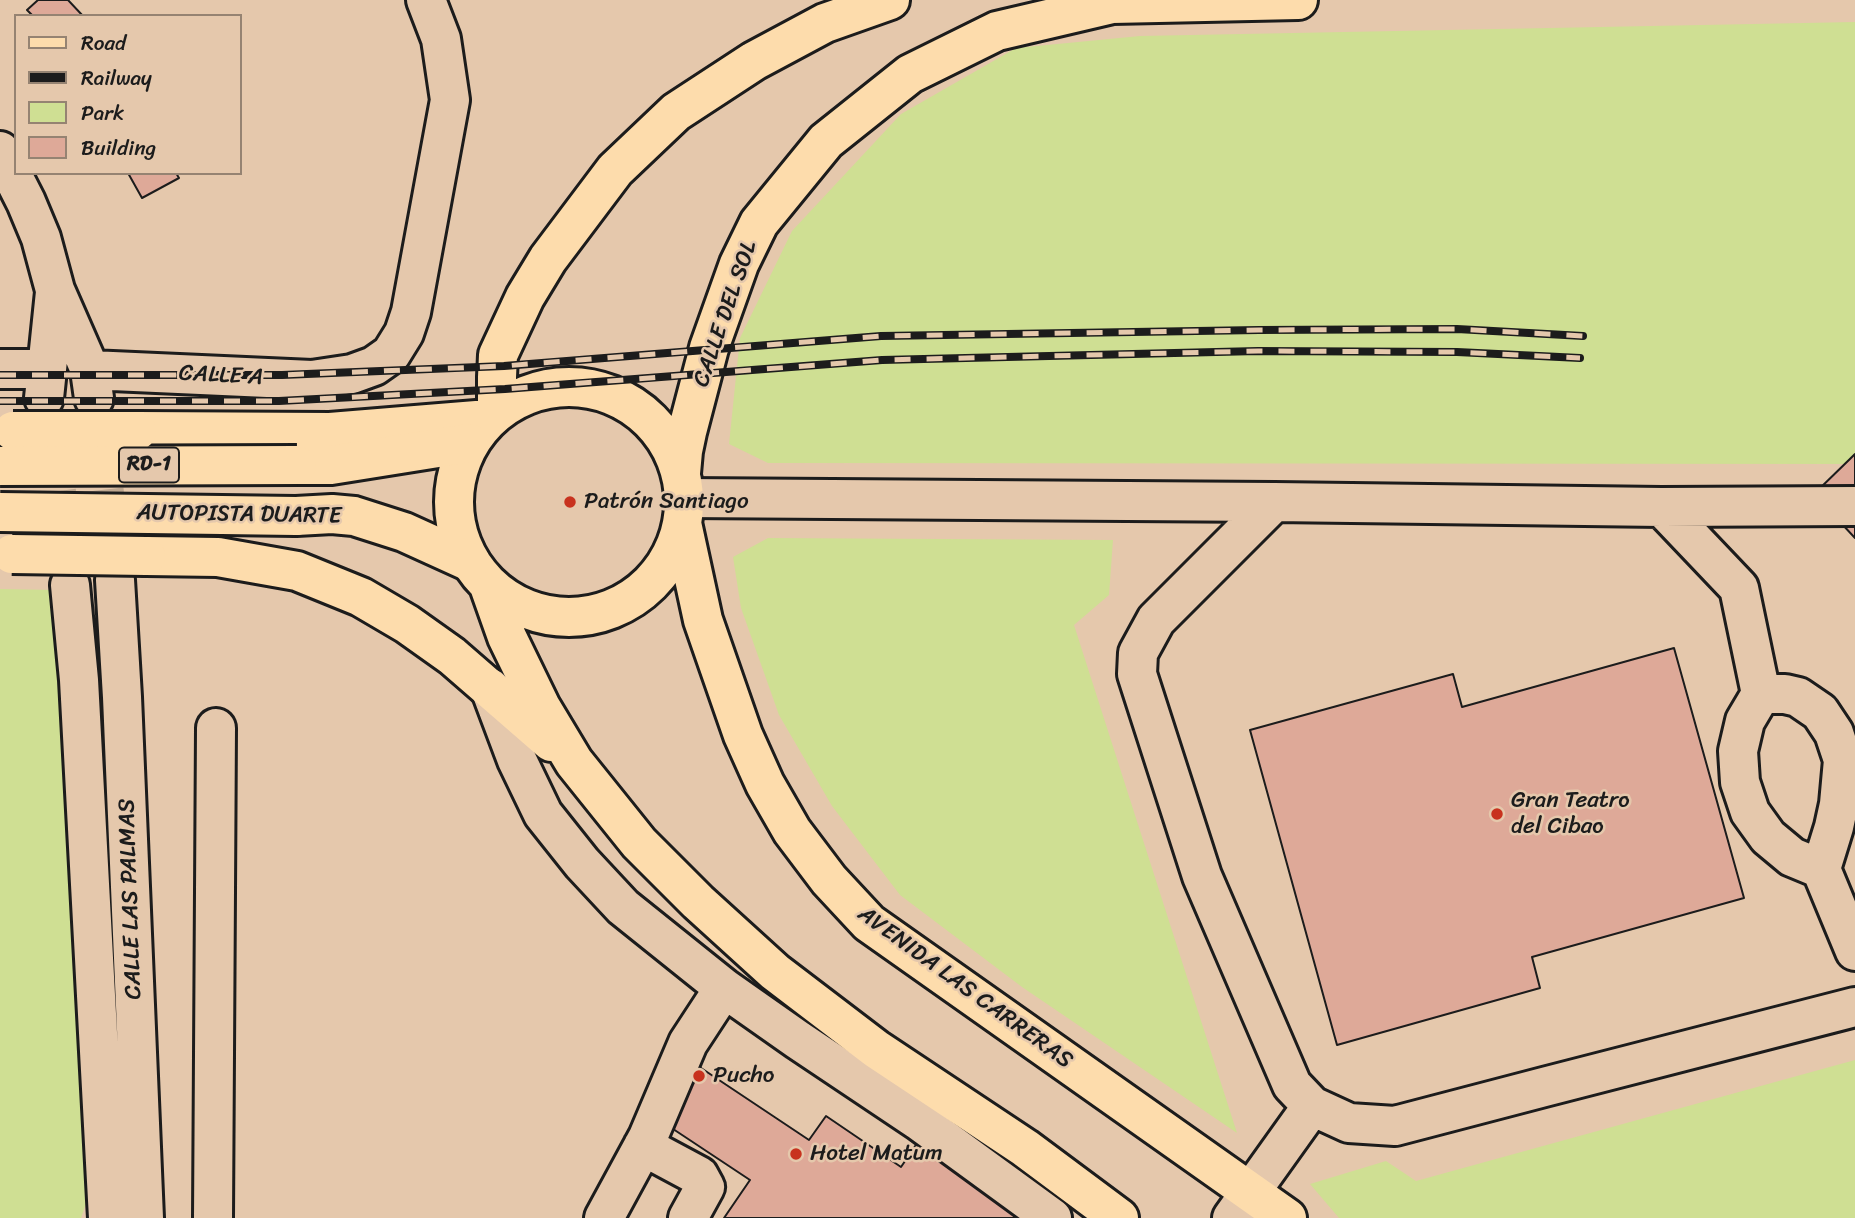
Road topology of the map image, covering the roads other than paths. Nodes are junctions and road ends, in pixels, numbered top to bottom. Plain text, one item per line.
1 (426, 0) edge
2 (890, 0) edge
3 (1298, 0) edge
4 (0, 151) edge
5 (55, 290) junction
6 (0, 369) edge
7 (485, 425) junction
8 (7, 430) edge
9 (0, 466) edge
10 (682, 498) junction
11 (1273, 502) junction
12 (1855, 506) edge
13 (1662, 507) junction
14 (0, 512) edge
15 (6, 554) edge
16 (479, 574) junction
17 (115, 580) tunnel mouth
18 (70, 585) tunnel mouth
19 (490, 688) junction
20 (1761, 694) junction
21 (216, 728) dead end
22 (574, 761) junction
23 (1821, 869) junction
24 (1855, 951) edge
25 (724, 988) junction
26 (1855, 1007) edge
27 (1312, 1106) junction
28 (643, 1146) junction
29 (1241, 1205) edge
30 (108, 1218) edge
31 (144, 1218) edge
32 (214, 1218) edge
33 (604, 1218) edge
34 (688, 1218) edge
35 (1052, 1218) edge
36 (1119, 1218) edge
37 (1287, 1218) edge

1 - 5 street, CALLE A
2 - 7 main road
3 - 10 main road, CALLE DEL SOL
4 - 5 street
5 - 6 street
7 - 8 main road, bridge
7 - 9 main road, AUTOPISTA DUARTE / RD-1, bridge
7 - 10 main road
7 - 16 main road
10 - 11 street
10 - 16 main road
10 - 29 main road, AVENIDA LAS CARRERAS
11 - 13 street
11 - 27 street
12 - 13 street
13 - 20 street
14 - 16 main road, AUTOPISTA DUARTE / RD-1, bridge
15 - 19 main road, bridge
16 - 22 main road
17 - 31 street, CALLE LAS PALMAS
18 - 30 street, CALLE LAS PALMAS
19 - 22 main road
19 - 25 street
20 - 23 street
20 - 23 street
21 - 32 street
22 - 36 main road
23 - 24 street
25 - 28 street
25 - 35 street
26 - 27 street
27 - 29 street
28 - 33 street
28 - 34 street
29 - 37 main road, AVENIDA LAS CARRERAS

